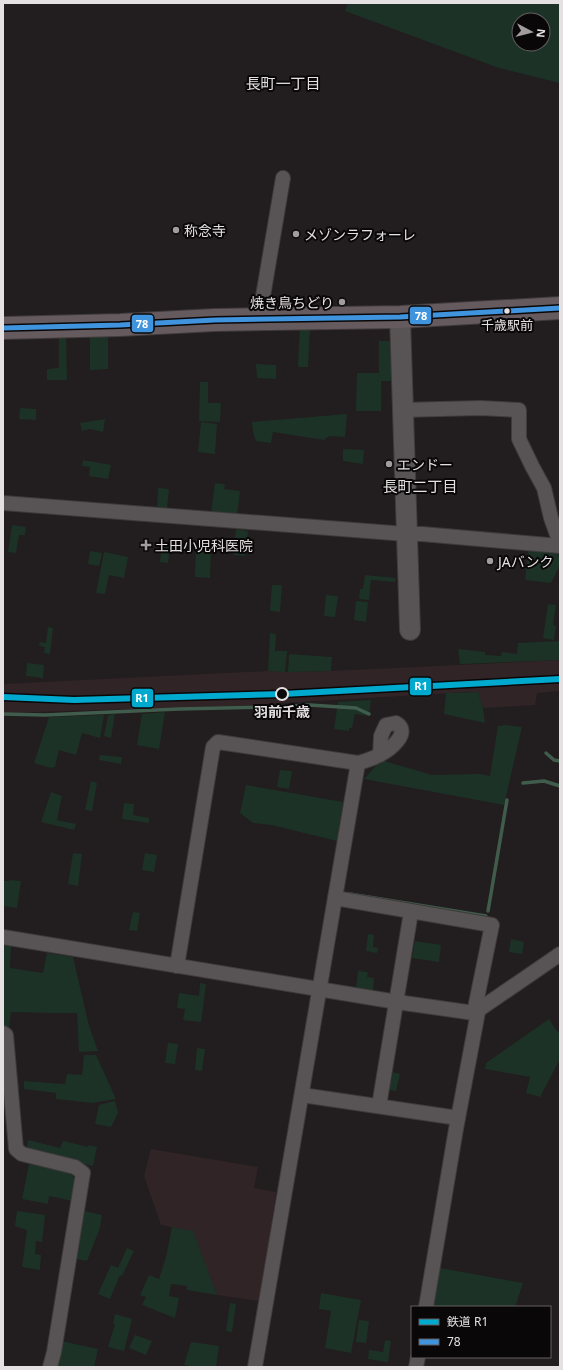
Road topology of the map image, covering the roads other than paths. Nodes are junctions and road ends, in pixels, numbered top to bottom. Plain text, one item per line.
1 (283, 178) dead end
2 (560, 308) edge
3 (400, 317) junction
4 (259, 320) junction
5 (3, 328) edge
6 (402, 410) junction
7 (3, 503) edge
8 (406, 534) junction
9 (560, 543) edge
10 (560, 546) edge
11 (410, 630) dead end
12 (380, 755) dead end
13 (358, 763) junction
14 (334, 898) junction
15 (411, 912) junction
16 (3, 937) edge
17 (560, 954) edge
18 (177, 966) junction
19 (320, 990) junction
20 (397, 1002) junction
21 (476, 1012) junction
22 (3, 1033) edge
23 (302, 1095) junction
24 (379, 1106) junction
25 (458, 1118) junction
26 (426, 1306) edge
27 (50, 1367) edge
28 (255, 1367) edge

1 - 4 street
2 - 3 main road
3 - 4 main road
3 - 6 street
4 - 5 main road
6 - 8 street
6 - 9 street
7 - 8 street
8 - 10 street
8 - 11 street
12 - 13 street
13 - 14 street
13 - 18 street
14 - 15 street
14 - 19 street
15 - 20 street
15 - 21 street
16 - 18 street
17 - 21 street
18 - 19 street
19 - 20 street
19 - 23 street
20 - 21 street
20 - 24 street
21 - 25 street
22 - 27 street
23 - 24 street
23 - 28 street
24 - 25 street
25 - 26 street

